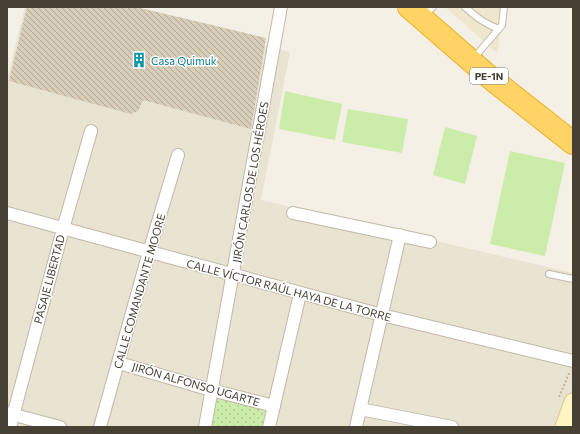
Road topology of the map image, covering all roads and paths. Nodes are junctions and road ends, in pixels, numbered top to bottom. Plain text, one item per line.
1 (281, 7) edge
2 (409, 7) edge
3 (466, 7) edge
4 (504, 7) edge
5 (429, 8) edge
6 (499, 29) junction
7 (479, 52) junction
8 (573, 127) edge
9 (91, 131) dead end
10 (573, 143) edge
11 (178, 155) dead end
12 (7, 213) edge
13 (293, 213) dead end
14 (63, 229) junction
15 (400, 235) junction
16 (430, 242) dead end
17 (149, 252) junction
18 (549, 274) dead end
19 (233, 275) junction
20 (573, 279) edge
21 (300, 294) junction
22 (382, 316) junction
23 (573, 361) edge
24 (119, 363) junction
25 (212, 390) junction
26 (573, 402) edge
27 (274, 406) junction
28 (360, 409) junction
29 (10, 414) edge
30 (10, 427) edge
31 (60, 427) edge
32 (100, 427) edge
33 (205, 427) edge
34 (269, 427) edge
35 (356, 427) edge
36 (452, 427) edge
37 (564, 427) edge

1 - 19 street, JIRÓN CARLOS DE LOS HÉROES
2 - 10 highway, PE-1N
3 - 6 lane
4 - 6 lane
5 - 7 highway, PE-1N
6 - 7 lane
7 - 8 highway, PE-1N
9 - 14 street, PASAJE LIBERTAD
11 - 17 street, CALLE COMANDANTE MOORE
12 - 14 street, CALLE VÍCTOR RAÚL HAYA DE LA TORRE
13 - 15 street
14 - 17 street, CALLE VÍCTOR RAÚL HAYA DE LA TORRE
14 - 29 street, PASAJE LIBERTAD
15 - 16 street
15 - 22 street
17 - 19 street, CALLE VÍCTOR RAÚL HAYA DE LA TORRE
17 - 24 street, CALLE COMANDANTE MOORE
18 - 20 lane
19 - 21 street, CALLE VÍCTOR RAÚL HAYA DE LA TORRE
19 - 25 street, JIRÓN CARLOS DE LOS HÉROES
21 - 22 street, CALLE VÍCTOR RAÚL HAYA DE LA TORRE
21 - 27 street
22 - 23 street, CALLE VÍCTOR RAÚL HAYA DE LA TORRE
22 - 28 street
24 - 25 street, JIRÓN ALFONSO UGARTE
24 - 32 street, CALLE COMANDANTE MOORE
25 - 27 street, JIRÓN ALFONSO UGARTE
25 - 33 street, JIRÓN CARLOS DE LOS HÉROES
26 - 37 street
27 - 34 street
28 - 35 street
28 - 36 street
29 - 30 street, PASAJE LIBERTAD
29 - 31 street

